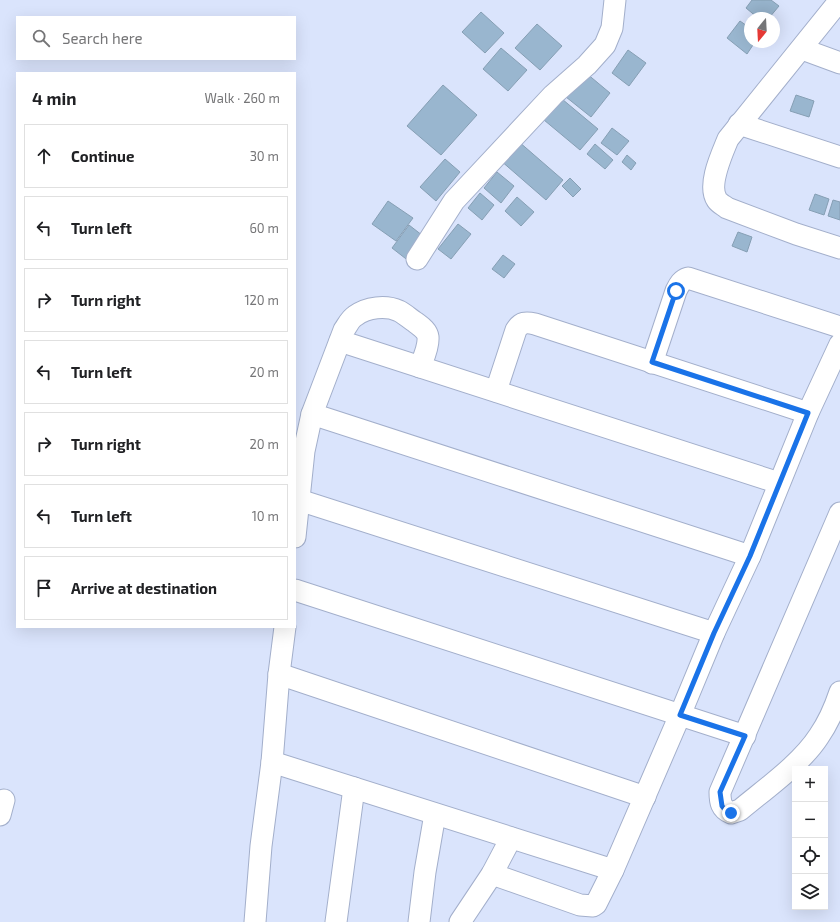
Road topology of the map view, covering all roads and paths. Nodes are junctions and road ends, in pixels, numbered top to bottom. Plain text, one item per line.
1 (615, 0) edge
2 (840, 0) edge
3 (802, 49) junction
4 (840, 63) edge
5 (740, 124) junction
6 (840, 157) edge
7 (840, 248) edge
8 (417, 259) dead end
9 (840, 327) edge
10 (340, 341) junction
11 (840, 344) edge
12 (652, 362) junction
13 (420, 367) junction
14 (496, 392) junction
15 (808, 413) junction
16 (312, 414) junction
17 (779, 483) junction
18 (299, 500) junction
19 (840, 513) edge
20 (296, 528) edge
21 (750, 556) junction
22 (296, 590) edge
23 (285, 628) edge
24 (714, 633) junction
25 (279, 674) junction
26 (839, 699) edge
27 (680, 715) junction
28 (745, 736) junction
29 (272, 762) junction
30 (354, 788) junction
31 (645, 797) junction
32 (435, 814) junction
33 (511, 838) junction
34 (613, 870) junction
35 (492, 874) junction
36 (255, 922) edge
37 (336, 922) edge
38 (419, 922) edge
39 (460, 922) edge

1 - 8 street
2 - 3 street
3 - 4 street
3 - 5 street
5 - 6 street
5 - 7 street
9 - 12 street
10 - 13 street
10 - 13 street
10 - 16 street
11 - 15 street
12 - 14 street
12 - 15 street
13 - 14 street
14 - 17 street
15 - 17 street
16 - 18 street
16 - 21 street
17 - 21 street
18 - 20 street
18 - 24 street
19 - 28 street
21 - 24 street
22 - 27 street
23 - 25 street
24 - 27 street
25 - 29 street
25 - 31 street
26 - 28 street
27 - 28 street
27 - 31 street
29 - 30 street
29 - 36 street
30 - 32 street
30 - 37 street
31 - 34 street
32 - 33 street
32 - 38 street
33 - 34 street
33 - 35 street
34 - 35 street
35 - 39 street

